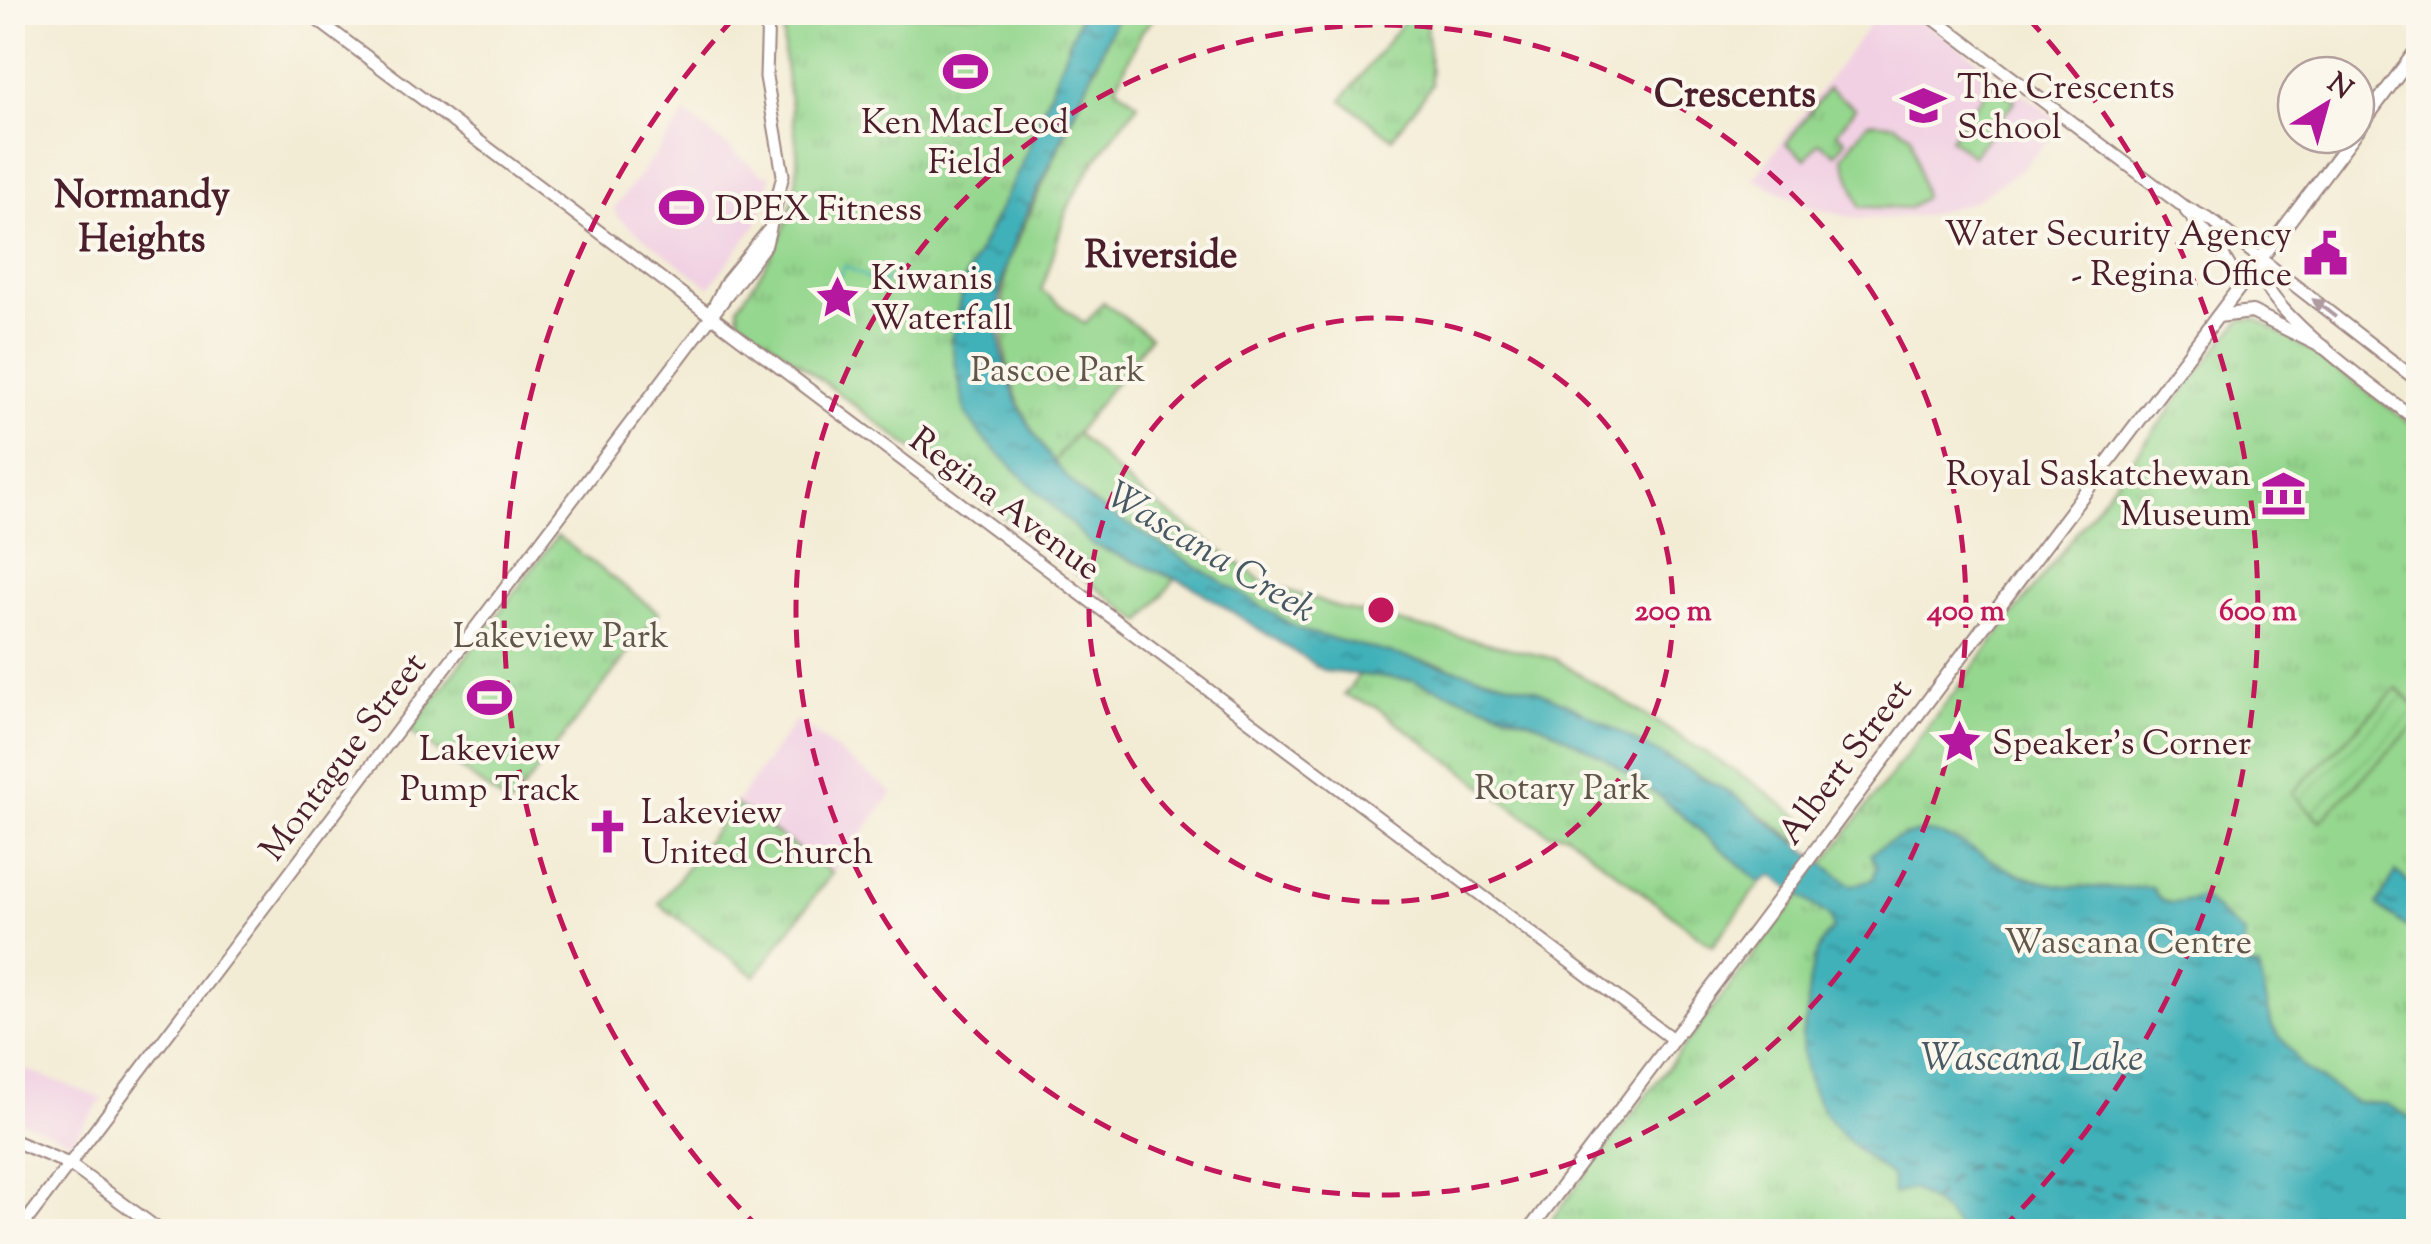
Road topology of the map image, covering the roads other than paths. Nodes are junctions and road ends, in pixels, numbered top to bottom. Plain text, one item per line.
1 (306, 12) edge
2 (768, 12) edge
3 (1925, 12) edge
4 (2418, 48) edge
5 (2376, 105) edge
6 (2339, 155) edge
7 (2180, 204) junction
8 (2261, 259) junction
9 (2241, 286) junction
10 (710, 314) junction
11 (2218, 316) junction
12 (2325, 348) junction
13 (2418, 381) edge
14 (2418, 421) edge
15 (1671, 1038) junction
16 (12, 1140) edge
17 (69, 1164) junction
18 (18, 1232) edge
19 (162, 1232) edge
20 (1528, 1232) edge

1 - 10 street, Regina Avenue
2 - 10 street, Montague Street
3 - 7 street
4 - 5 main road, Albert Street
6 - 8 main road, Albert Street
7 - 8 street
7 - 9 street
8 - 9 main road, Albert Street
8 - 12 street
13 -> 8 street
9 - 11 main road, Albert Street
10 - 15 street, Regina Avenue
10 - 17 street, Montague Street
11 - 12 main road
11 - 15 main road, Albert Street
12 - 14 street
15 - 20 main road, Albert Street
16 - 17 street
17 - 18 street, Montague Street
17 - 19 street

